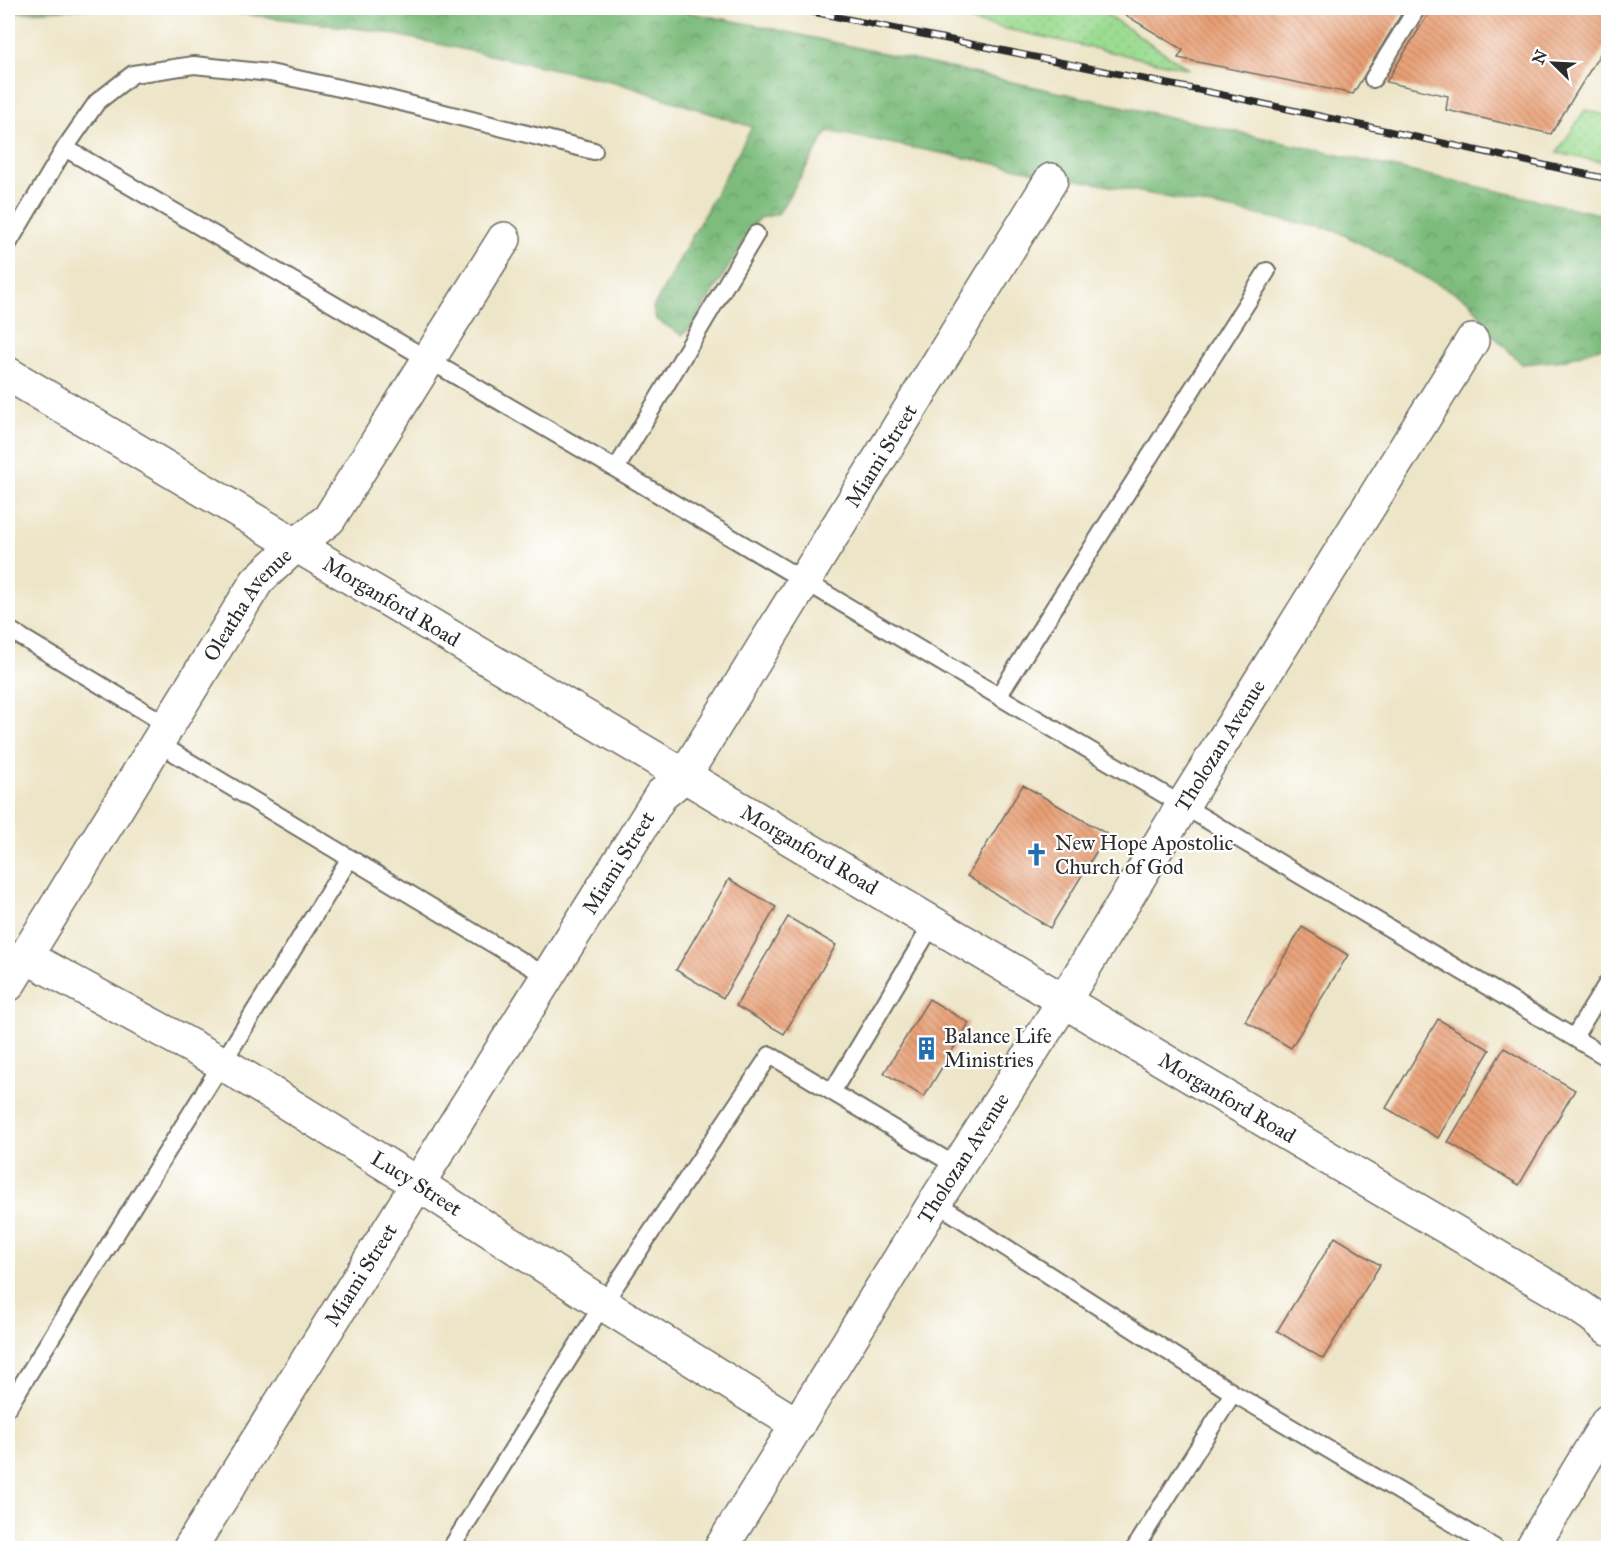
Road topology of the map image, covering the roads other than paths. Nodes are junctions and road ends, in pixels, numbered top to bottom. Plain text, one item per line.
1 (1417, 8) edge
2 (1373, 79) dead end
3 (65, 148) junction
4 (594, 151) dead end
5 (1051, 180) dead end
6 (756, 234) dead end
7 (504, 239) dead end
8 (8, 244) edge
9 (1267, 271) dead end
10 (1472, 341) dead end
11 (428, 359) junction
12 (8, 374) edge
13 (616, 469) junction
14 (296, 545) junction
15 (804, 581) junction
16 (8, 629) edge
17 (999, 695) junction
18 (162, 734) junction
19 (684, 776) junction
20 (1183, 805) junction
21 (350, 858) junction
22 (933, 923) junction
23 (26, 956) junction
24 (548, 977) junction
25 (1608, 982) edge
26 (8, 985) edge
27 (1064, 1001) junction
28 (1574, 1037) junction
29 (1608, 1058) edge
30 (222, 1063) junction
31 (832, 1092) junction
32 (958, 1167) junction
33 (418, 1184) junction
34 (935, 1202) junction
35 (603, 1304) junction
36 (1608, 1328) edge
37 (1233, 1393) junction
38 (8, 1407) edge
39 (1608, 1421) edge
40 (798, 1425) junction
41 (190, 1548) edge
42 (451, 1548) edge
43 (721, 1548) edge
44 (1135, 1548) edge
45 (1496, 1548) edge
46 (1532, 1548) edge

1 - 2 lane
3 - 4 lane
3 - 8 lane
3 - 11 lane
5 - 15 street, Miami Street
6 - 13 lane
7 - 11 street, Oleatha Avenue
9 - 17 lane
10 - 20 street, Tholozan Avenue
11 - 13 lane
11 - 14 street, Oleatha Avenue
12 - 14 street, Morganford Road
13 - 15 lane
14 - 18 street, Oleatha Avenue
14 - 19 street, Morganford Road
15 - 17 lane
15 - 19 street, Miami Street
16 - 18 lane
17 - 20 lane
18 - 21 lane
18 - 23 street, Oleatha Avenue
19 - 22 street, Morganford Road
19 - 24 street, Miami Street
20 - 27 street, Tholozan Avenue
20 - 28 lane
21 - 24 lane
21 - 30 lane
22 - 27 street, Morganford Road
22 - 31 lane
23 - 26 street, Oleatha Avenue
23 - 30 street, Lucy Street
24 - 33 street, Miami Street
25 - 28 lane
27 - 32 street, Tholozan Avenue
27 - 36 street, Morganford Road
28 - 29 lane
30 - 33 street, Lucy Street
30 - 38 lane
31 - 32 lane
31 - 35 lane
32 - 34 street, Tholozan Avenue
33 - 35 street, Lucy Street
33 - 41 street, Miami Street
34 - 37 lane
34 - 40 street, Tholozan Avenue
35 - 40 street, Lucy Street
35 - 42 lane
37 - 44 lane
37 - 45 lane
39 - 46 street
40 - 43 street, Tholozan Avenue

